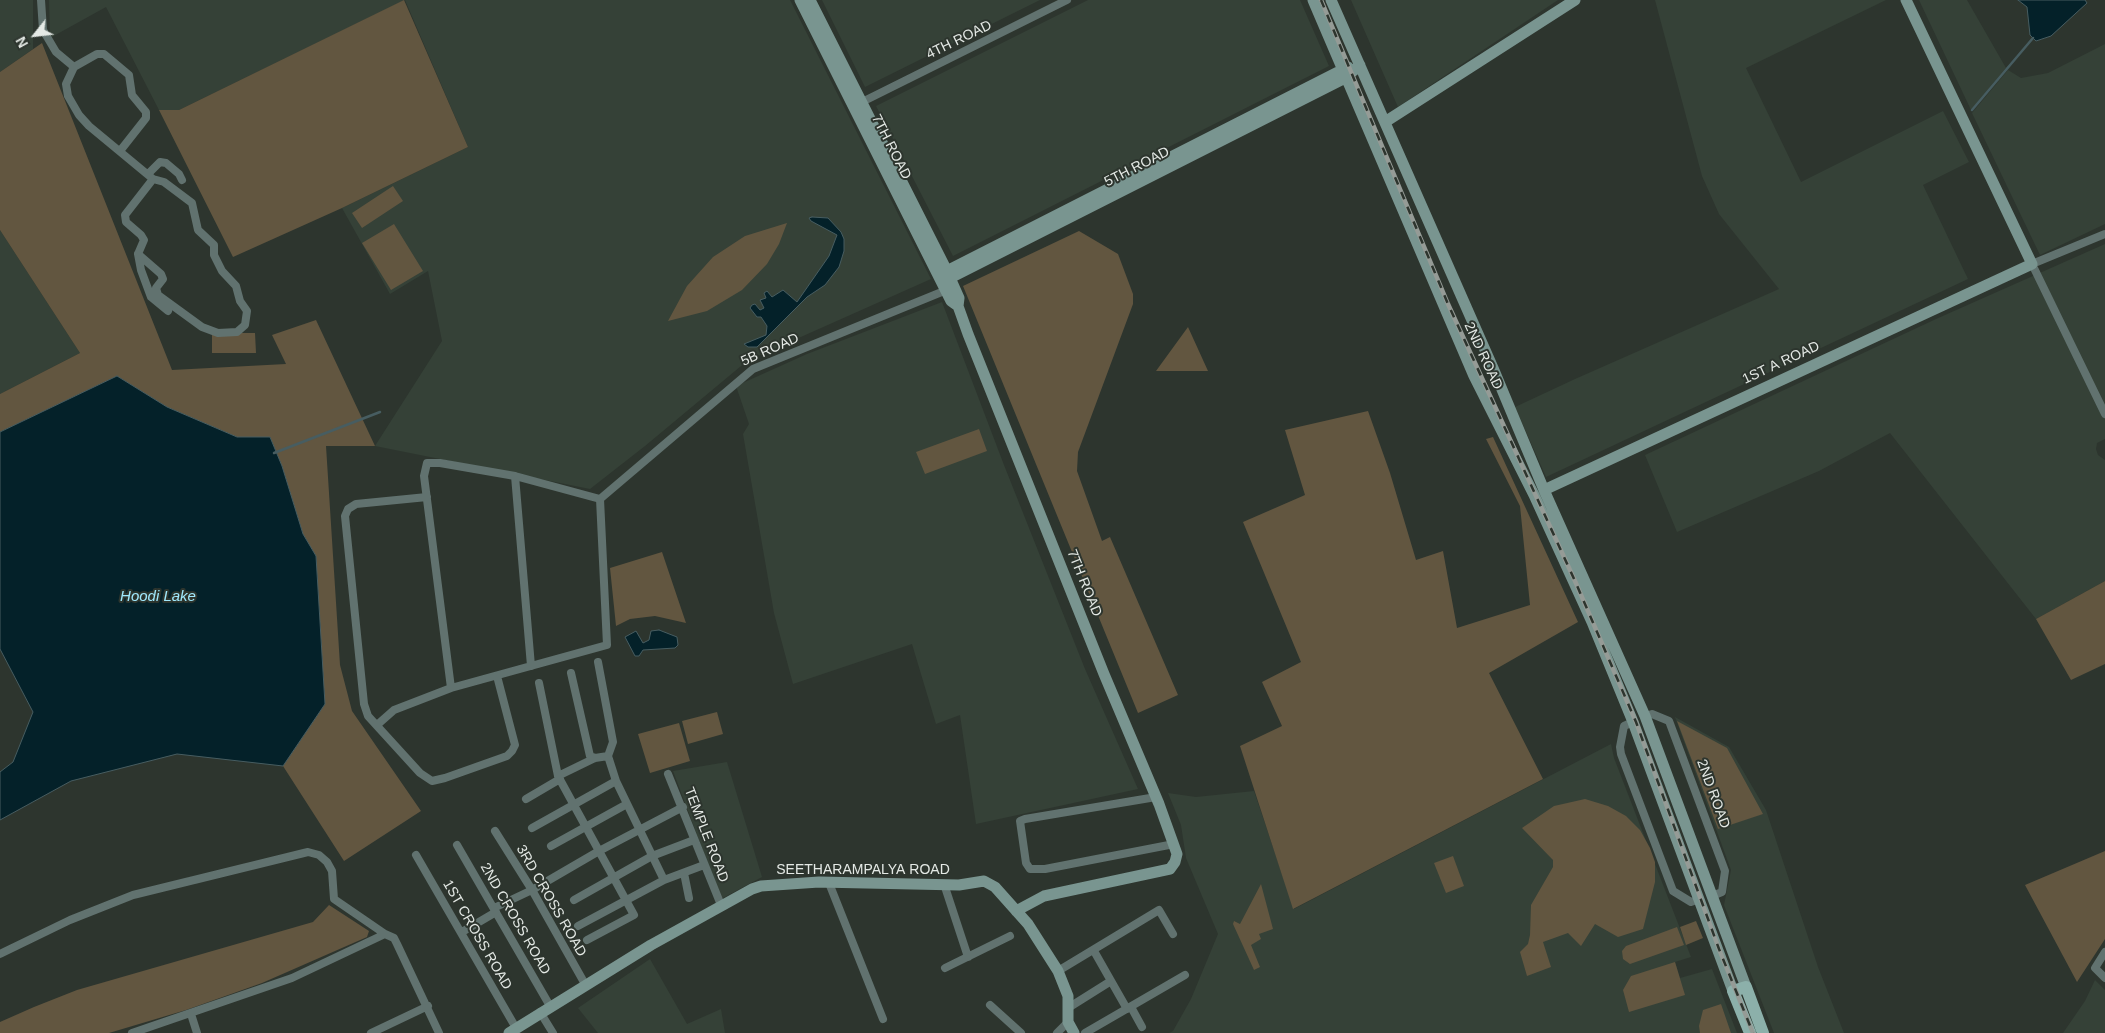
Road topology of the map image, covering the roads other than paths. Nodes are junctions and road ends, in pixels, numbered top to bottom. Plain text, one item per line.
1 (41, 0) edge
2 (800, 0) edge
3 (810, 0) edge
4 (1067, 0) edge
5 (1313, 0) edge
6 (1331, 0) edge
7 (1575, 0) edge
8 (1906, 0) edge
9 (1359, 64) junction
10 (74, 67) junction
11 (1344, 74) junction
12 (858, 104) junction
13 (1385, 122) junction
14 (120, 152) junction
15 (150, 176) junction
16 (182, 180) dead end
17 (2105, 234) edge
18 (138, 254) junction
19 (2032, 264) junction
20 (947, 280) junction
21 (168, 311) dead end
22 (1478, 386) junction
23 (1500, 387) junction
24 (1488, 404) junction
25 (2105, 414) edge
26 (516, 476) junction
27 (1544, 490) junction
28 (427, 497) junction
29 (600, 499) junction
30 (598, 662) dead end
31 (531, 666) junction
32 (571, 673) dead end
33 (497, 676) junction
34 (539, 684) dead end
35 (451, 688) junction
36 (1645, 716) junction
37 (1633, 722) junction
38 (377, 725) junction
39 (608, 756) junction
40 (595, 758) junction
41 (668, 774) dead end
42 (559, 778) junction
43 (616, 781) junction
44 (1156, 797) junction
45 (526, 799) dead end
46 (572, 804) junction
47 (627, 804) junction
48 (683, 807) junction
49 (586, 826) junction
50 (532, 828) dead end
51 (640, 829) junction
52 (495, 831) dead end
53 (694, 840) junction
54 (457, 844) dead end
55 (1174, 844) junction
56 (551, 846) dead end
57 (599, 851) junction
58 (416, 855) dead end
59 (652, 856) junction
60 (704, 865) junction
61 (684, 873) junction
62 (614, 876) junction
63 (664, 880) junction
64 (829, 883) junction
65 (944, 884) junction
66 (532, 890) junction
67 (1712, 896) junction
68 (689, 898) dead end
69 (1700, 899) junction
70 (574, 900) dead end
71 (628, 900) junction
72 (721, 904) junction
73 (495, 910) junction
74 (1016, 911) junction
75 (578, 926) dead end
76 (462, 932) junction
77 (386, 934) junction
78 (1173, 934) dead end
79 (1010, 936) dead end
80 (586, 940) dead end
81 (1094, 951) junction
82 (2105, 952) edge
83 (0, 954) edge
84 (968, 957) junction
85 (946, 968) dead end
86 (1058, 971) junction
87 (1185, 975) dead end
88 (2105, 978) edge
89 (1111, 981) junction
90 (585, 984) junction
91 (1746, 987) junction
92 (1733, 991) junction
93 (990, 1005) dead end
94 (428, 1006) junction
95 (1068, 1008) junction
96 (1129, 1008) junction
97 (545, 1009) junction
98 (191, 1014) junction
99 (883, 1019) dead end
100 (1142, 1027) dead end
101 (1071, 1028) edge
102 (512, 1031) edge
103 (132, 1033) edge
104 (197, 1033) edge
105 (372, 1033) edge
106 (439, 1033) edge
107 (553, 1033) edge
108 (1020, 1033) edge
109 (1057, 1033) edge
110 (1086, 1033) edge
111 (1750, 1033) edge
112 (1764, 1033) edge

1 - 10 street
2 - 12 street, 7TH ROAD
3 - 12 street, 7TH ROAD
4 - 12 street, 4TH ROAD
5 - 11 street, 2ND ROAD
6 - 9 street, 2ND ROAD
7 - 13 street
8 - 19 street
9 - 11 street, 5TH ROAD
9 - 13 street, 2ND ROAD
10 - 14 street
10 - 14 street
11 - 20 street, 5TH ROAD
11 - 22 street, 2ND ROAD
12 - 20 street, 7TH ROAD
13 - 23 street, 2ND ROAD
14 - 15 street
15 - 16 street
15 - 18 street
15 - 18 street
17 - 19 street
18 - 21 street
19 - 25 street
19 - 27 street, 1ST A ROAD
20 - 29 street, 5B ROAD
20 - 44 street, 7TH ROAD
22 - 23 street
22 - 24 street, 2ND ROAD
23 - 24 street
23 - 27 street, 2ND ROAD
24 - 37 street, 2ND ROAD
26 - 28 street
26 - 29 street
26 - 31 street
27 - 36 street, 2ND ROAD
28 - 35 street
28 - 38 street
29 - 31 street
30 - 39 street
31 - 33 street
32 - 40 street
33 - 35 street
33 - 38 street
34 - 42 street
35 - 38 street
36 - 67 street, 2ND ROAD
36 - 67 street, 2ND ROAD
37 - 69 street, 2ND ROAD
37 - 69 street
39 - 40 street
39 - 43 street
40 - 42 street
41 - 48 street, TEMPLE ROAD
42 - 45 street
42 - 46 street
43 - 46 street
43 - 47 street
44 - 55 street, 7TH ROAD
44 - 55 street
46 - 49 street
46 - 50 street
47 - 49 street
47 - 51 street
48 - 51 street
48 - 53 street, TEMPLE ROAD
49 - 56 street
49 - 57 street
51 - 57 street
51 - 59 street
52 - 66 street, 3RD CROSS ROAD
53 - 59 street
53 - 60 street, TEMPLE ROAD
54 - 73 street, 2ND CROSS ROAD
55 - 74 street, 7TH ROAD
57 - 62 street
57 - 66 street
58 - 76 street, 1ST CROSS ROAD
59 - 62 street
59 - 63 street
60 - 61 street
60 - 72 street, TEMPLE ROAD
61 - 63 street
61 - 68 street
62 - 70 street
62 - 71 street
63 - 71 street
64 - 65 street, SEETHARAMPALYA ROAD
64 - 72 street, SEETHARAMPALYA ROAD
64 - 99 street
65 - 74 street, SEETHARAMPALYA ROAD
65 - 84 street
66 - 73 street
66 - 90 street, 3RD CROSS ROAD
67 - 91 street, 2ND ROAD
69 - 92 street, 2ND ROAD
71 - 75 street
71 - 80 street
72 - 90 street, SEETHARAMPALYA ROAD
73 - 76 street
73 - 97 street, 2ND CROSS ROAD
74 - 86 street, SEETHARAMPALYA ROAD
76 - 102 street, 1ST CROSS ROAD
77 - 83 street
77 - 94 street
77 - 98 street
78 - 81 street
79 - 84 street
81 - 86 street
81 - 89 street
82 - 88 street
84 - 85 street
86 - 95 street, SEETHARAMPALYA ROAD
87 - 96 street
89 - 95 street
89 - 96 street
90 - 97 street, SEETHARAMPALYA ROAD
91 - 92 main road
91 - 112 main road, 2ND ROAD
92 - 111 main road, 2ND ROAD
93 - 108 street
94 - 105 street
94 - 106 street
95 - 101 street, SEETHARAMPALYA ROAD
96 - 100 street
96 - 110 street
97 - 102 street, SEETHARAMPALYA ROAD
97 - 107 street, 2ND CROSS ROAD
98 - 103 street
98 - 104 street
101 - 109 street

